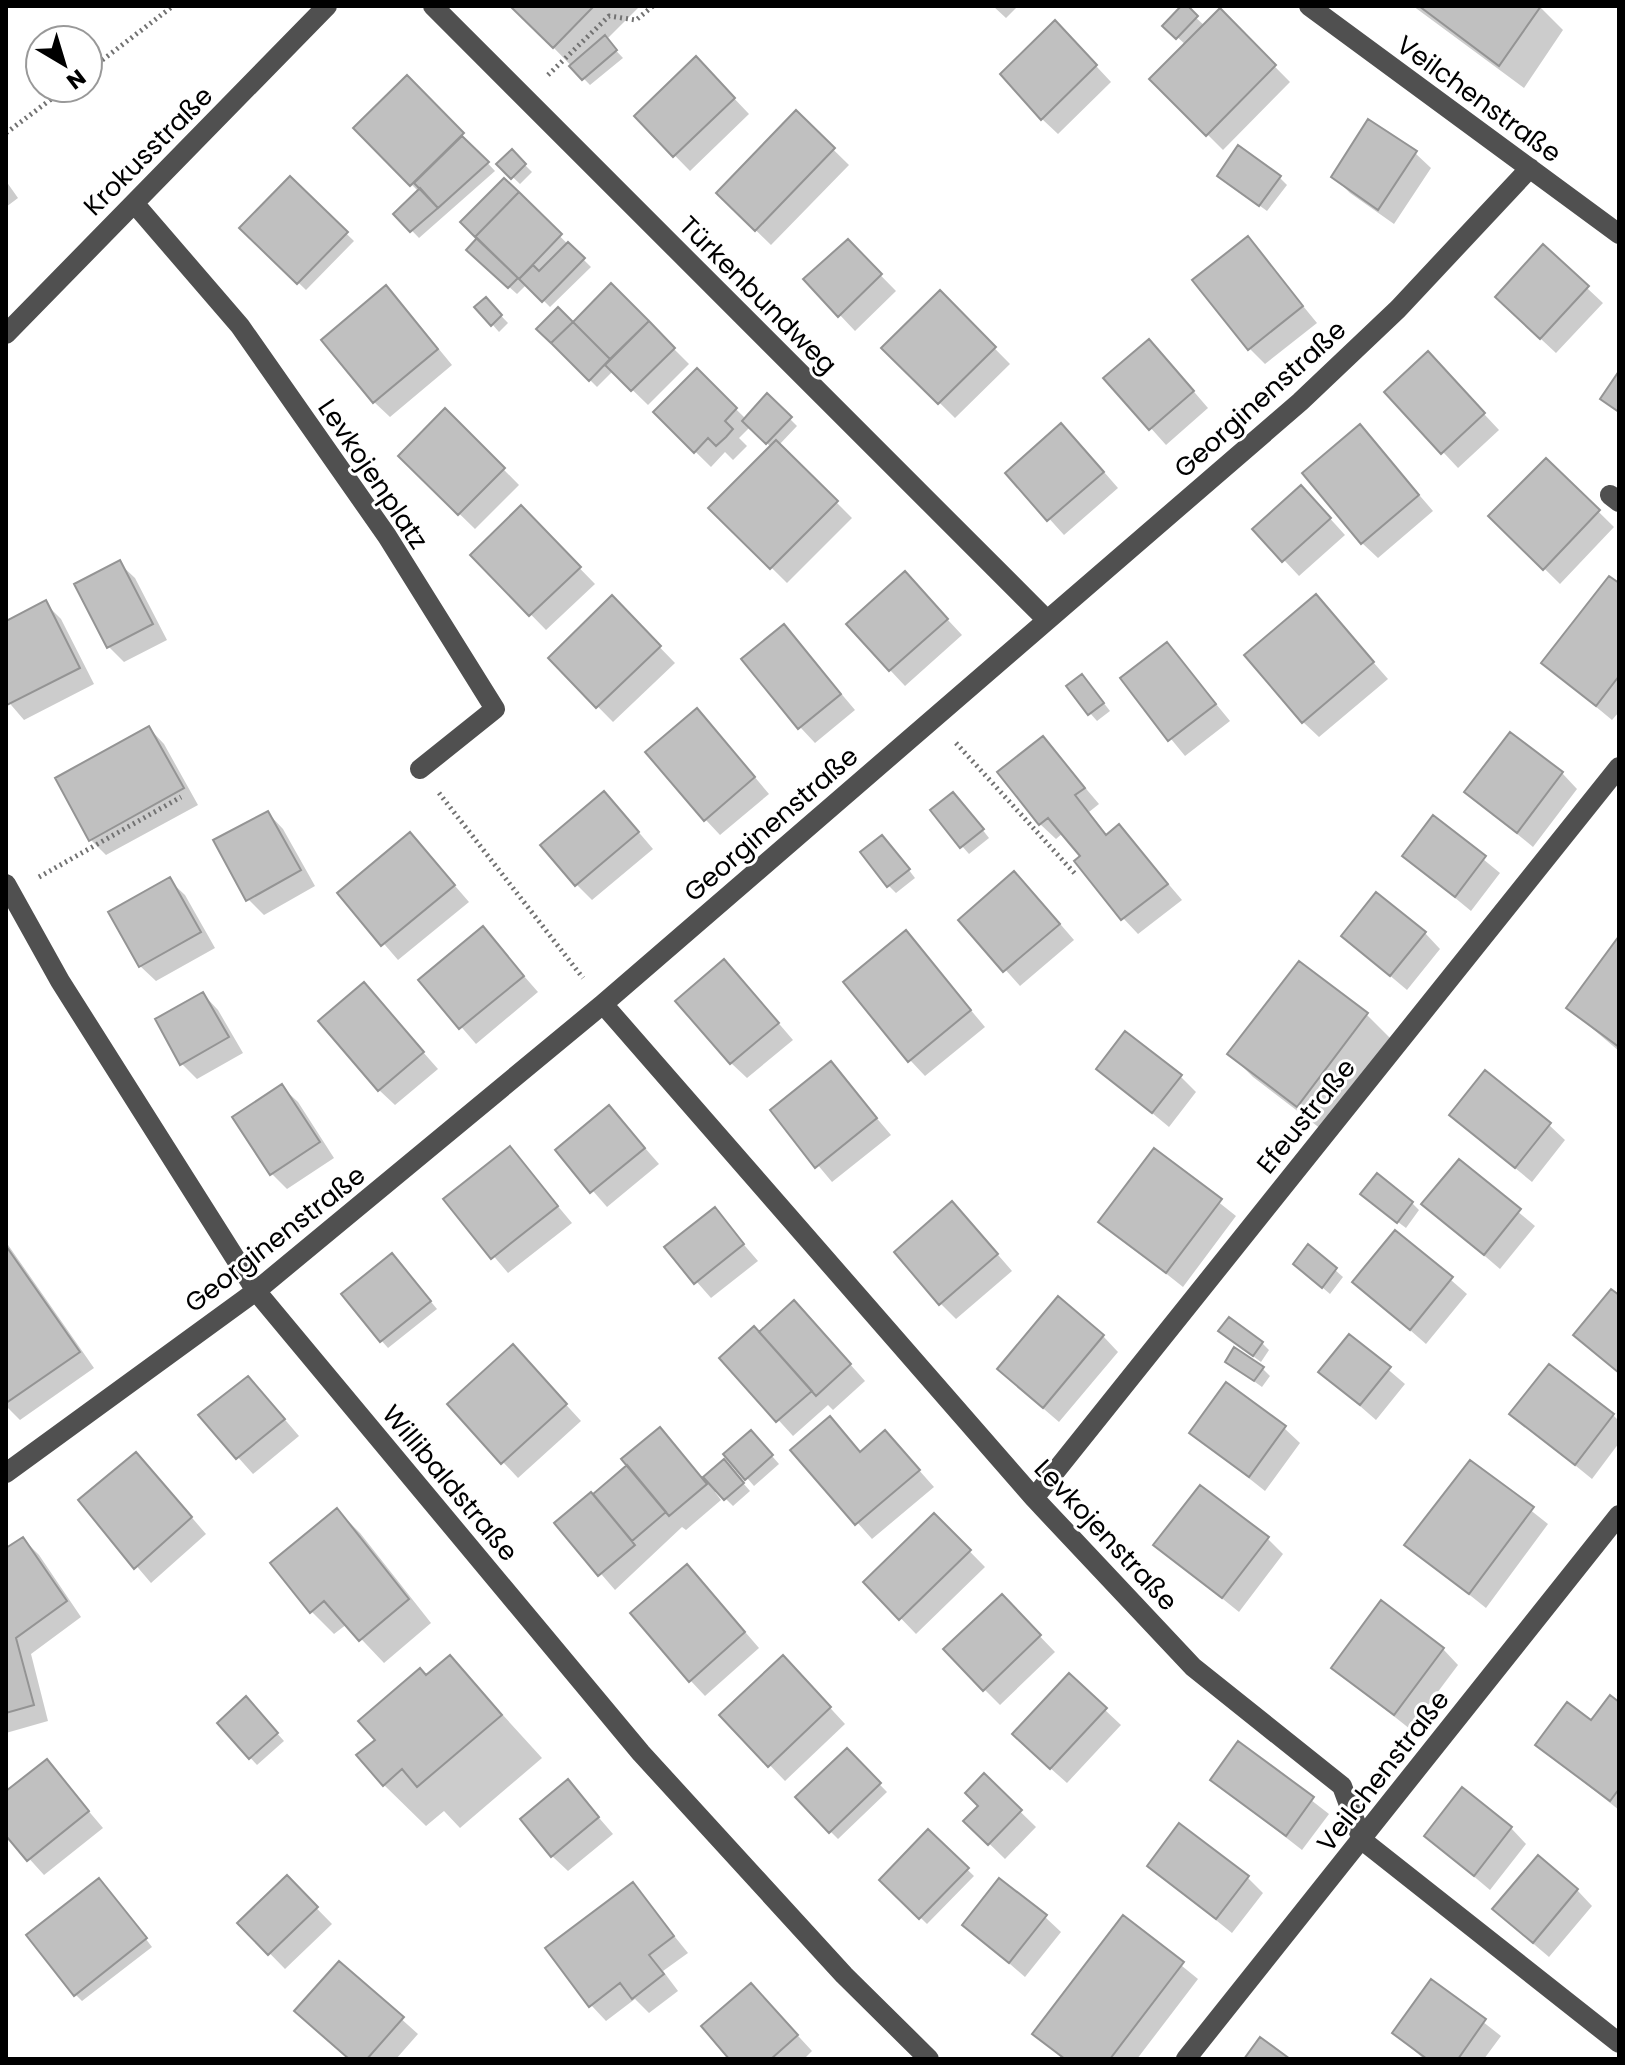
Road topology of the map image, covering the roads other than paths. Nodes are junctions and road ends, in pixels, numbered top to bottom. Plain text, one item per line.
1 (327, 6) edge
2 (433, 6) edge
3 (1309, 6) edge
4 (1530, 168) junction
5 (134, 203) junction
6 (1619, 234) edge
7 (6, 334) edge
8 (1047, 620) junction
9 (1619, 767) edge
10 (420, 769) road end
11 (8, 889) edge
12 (603, 1004) junction
13 (256, 1291) junction
14 (6, 1473) edge
15 (1034, 1498) junction
16 (1619, 1515) edge
17 (1362, 1840) junction
18 (1619, 2043) edge
19 (929, 2059) edge
20 (1186, 2059) edge

1 - 5 street, Krokusstraße
2 - 8 street, Türkenbundweg
3 - 4 street, Veilchenstraße
4 - 6 street, Veilchenstraße
4 - 8 street, Georginenstraße
5 - 7 street, Krokusstraße
5 - 10 street, Levkojenplatz
8 - 12 street, Georginenstraße
9 - 15 street, Efeustraße
11 - 13 street, Willibaldstraße
12 - 13 street, Georginenstraße
12 - 15 street, Levkojenstraße
13 - 14 street, Georginenstraße
13 - 19 street, Willibaldstraße
15 - 17 street, Levkojenstraße
16 - 17 street, Veilchenstraße
17 - 18 street
17 - 20 street, Veilchenstraße

